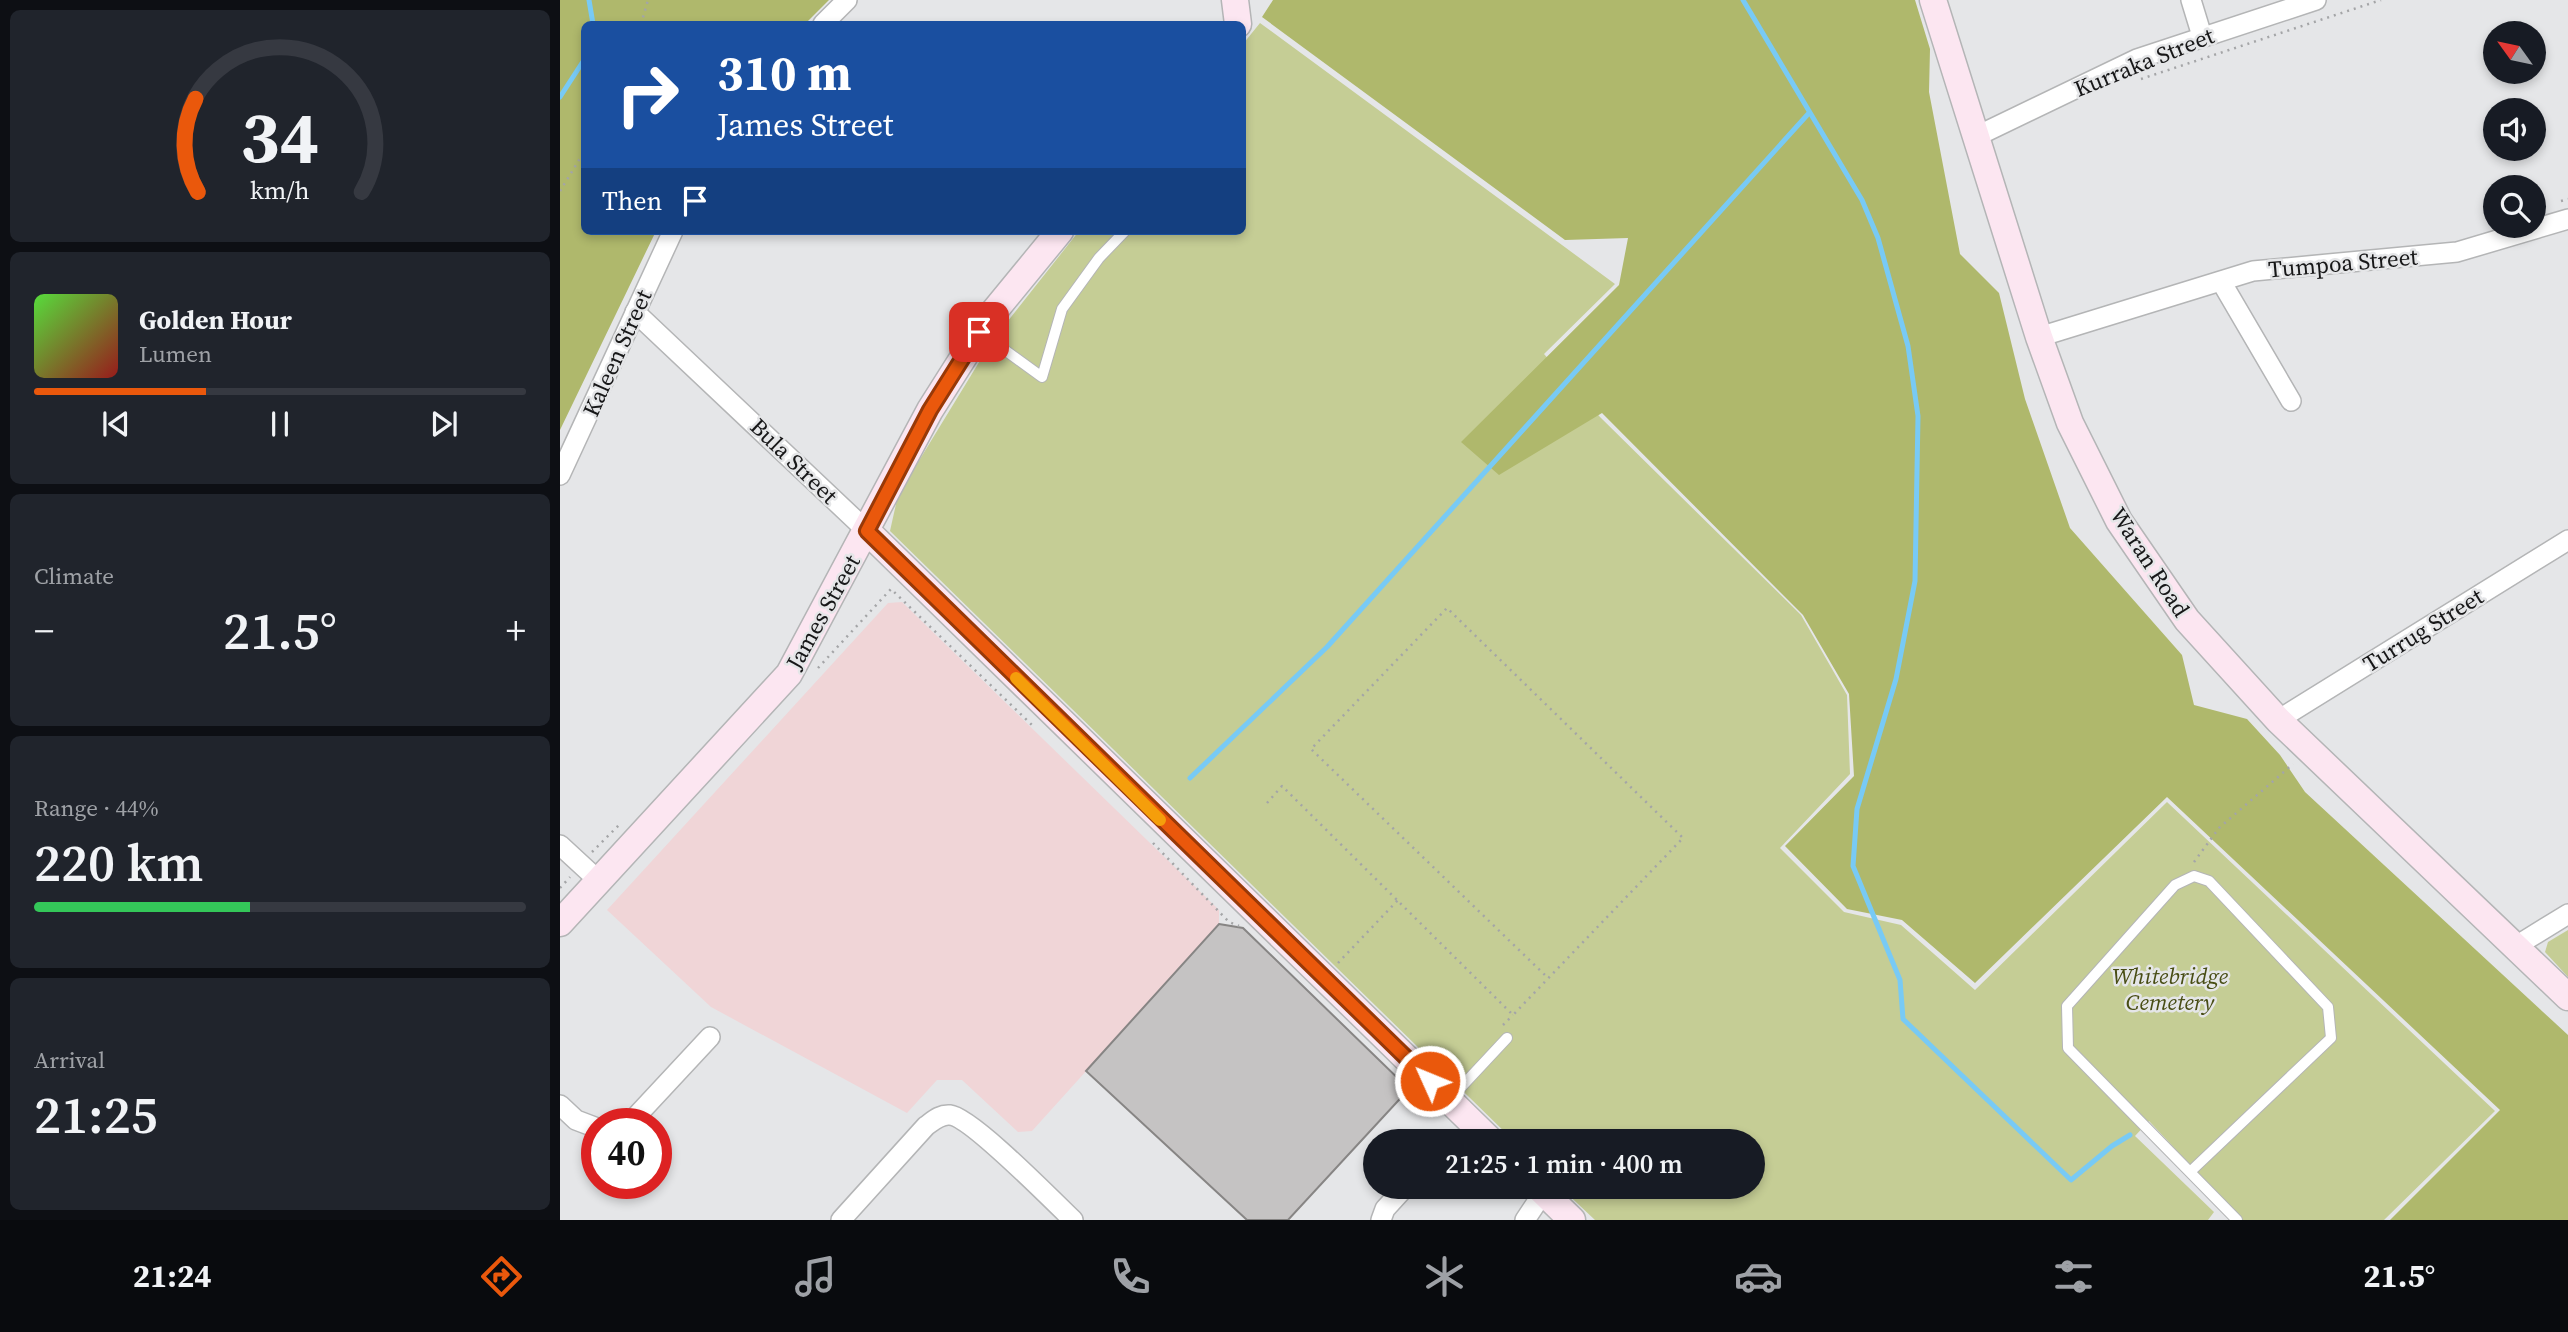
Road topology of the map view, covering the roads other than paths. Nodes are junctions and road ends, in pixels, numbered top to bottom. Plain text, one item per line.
1 (847, 0) edge
2 (1933, 0) edge
3 (2191, 0) edge
4 (2316, 0) edge
5 (826, 21) edge
6 (2202, 36) junction
7 (1977, 136) junction
8 (2568, 219) edge
9 (671, 235) edge
10 (1057, 235) edge
11 (1121, 235) edge
12 (2222, 283) junction
13 (635, 312) junction
14 (979, 332) junction
15 (2039, 337) junction
16 (2291, 401) dead end
17 (560, 475) edge
18 (867, 531) junction
19 (2568, 540) edge
20 (2278, 720) junction
21 (560, 845) edge
22 (599, 881) junction
23 (2568, 914) edge
24 (560, 923) edge
25 (2516, 946) junction
26 (2568, 997) edge
27 (710, 1037) dead end
28 (1507, 1038) dead end
29 (1449, 1099) junction
30 (560, 1105) edge
31 (644, 1108) edge
32 (581, 1122) edge
33 (1479, 1129) edge
34 (2190, 1172) junction
35 (1394, 1199) edge
36 (1536, 1199) edge
37 (1550, 1199) edge
38 (841, 1220) edge
39 (1073, 1220) edge
40 (1381, 1220) edge
41 (1525, 1220) edge
42 (1572, 1220) edge
43 (2237, 1220) edge

1 - 5 street
2 - 7 street, Waran Road
3 - 6 street
4 - 6 street, Kurraka Street
6 - 7 street, Kurraka Street
7 - 15 street, Waran Road
8 - 12 street, Tumpoa Street
9 - 13 street, Kaleen Street
10 - 14 street, James Street
11 - 14 lane
12 - 15 street, Tumpoa Street
12 - 16 street
13 - 17 street, Kaleen Street
13 - 18 street, Bula Street
14 - 18 street, James Street
15 - 20 street, Waran Road
18 - 22 street, James Street
18 - 29 street, Bula Street
19 - 20 street, Turrug Street
20 - 25 street, Waran Road
21 - 22 street
22 - 24 street, James Street
23 - 25 street
25 - 26 street, Waran Road
27 - 31 street
28 - 29 lane
29 - 33 street, Bula Street
30 - 32 street
34 - 34 lane
34 - 43 lane
35 - 40 street
36 - 41 street
37 - 42 street
38 - 39 street

